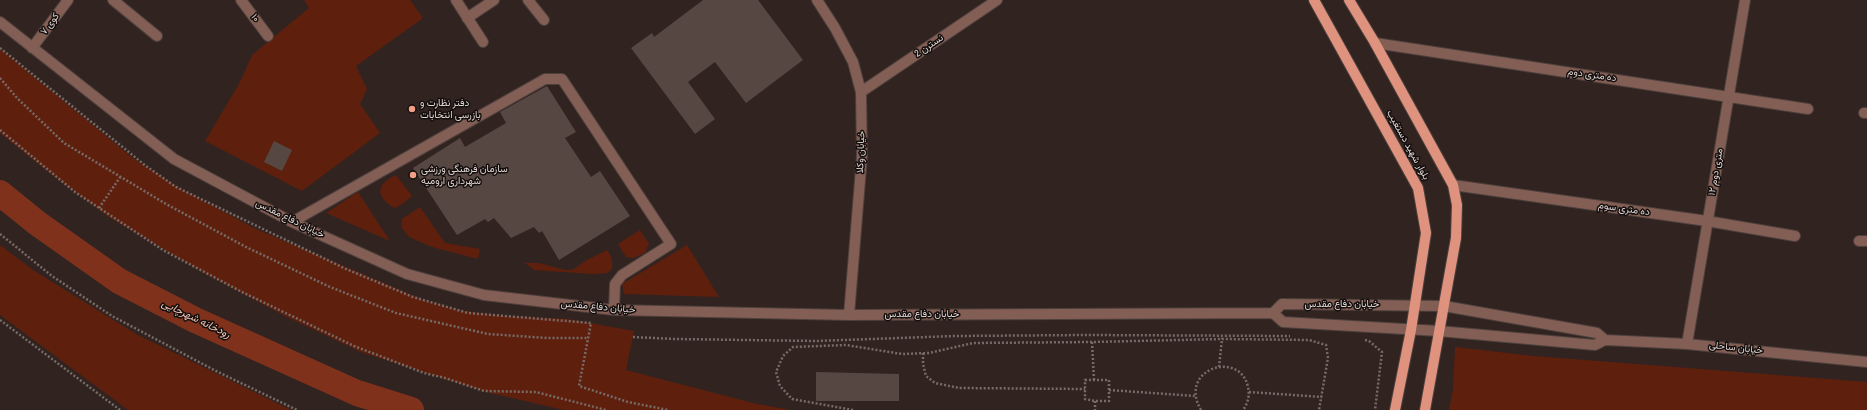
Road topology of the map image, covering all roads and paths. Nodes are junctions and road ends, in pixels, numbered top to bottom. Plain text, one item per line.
1 (68, 0) edge
2 (113, 0) edge
3 (241, 0) edge
4 (456, 0) edge
5 (494, 0) edge
6 (528, 0) edge
7 (816, 0) edge
8 (998, 0) edge
9 (1314, 0) edge
10 (1350, 0) edge
11 (1745, 0) edge
12 (467, 18) junction
13 (544, 20) dead end
14 (0, 22) edge
15 (157, 36) dead end
16 (268, 36) dead end
17 (483, 42) dead end
18 (1375, 43) junction
19 (32, 48) junction
20 (0, 78) edge
21 (861, 92) junction
22 (1729, 96) junction
23 (1808, 109) dead end
24 (0, 130) edge
25 (121, 176) junction
26 (1453, 185) junction
27 (99, 208) junction
28 (1707, 221) junction
29 (292, 222) junction
30 (0, 234) edge
31 (1795, 236) dead end
32 (1415, 305) junction
33 (1444, 306) junction
34 (614, 310) junction
35 (1273, 313) junction
36 (849, 314) junction
37 (0, 320) edge
38 (591, 323) dead end
39 (1411, 330) junction
40 (1439, 331) junction
41 (633, 336) dead end
42 (1311, 336) dead end
43 (589, 338) junction
44 (1222, 339) junction
45 (1361, 339) dead end
46 (1605, 340) junction
47 (1092, 342) junction
48 (1687, 344) junction
49 (923, 353) junction
50 (1867, 362) edge
51 (1219, 367) junction
52 (1094, 380) junction
53 (1085, 389) junction
54 (1109, 390) junction
55 (1249, 392) junction
56 (1195, 396) junction
57 (1322, 397) junction
58 (1095, 401) junction
59 (120, 410) edge
60 (297, 410) edge
61 (606, 410) edge
62 (668, 410) edge
63 (853, 410) edge
64 (1095, 410) edge
65 (1201, 410) edge
66 (1243, 410) edge
67 (1320, 410) edge
68 (1375, 410) edge
69 (1394, 410) edge
70 (1425, 410) edge

1 - 19 street, کوی ۷
2 - 15 street
3 - 16 street, ۱۰
4 - 12 street
5 - 12 street
6 - 13 street
7 - 21 street, خیابان وکلا
8 - 21 street, نسترن 2
9 - 32 main road, بلوار شهید دستغیب
10 - 18 main road, بلوار شهید دستغیب
11 - 22 street, ۱۲ متری دوم
12 - 17 street
14 - 19 street, خیابان دفاع مقدس
18 - 22 street, ده متری دوم
18 - 26 main road, بلوار شهید دستغیب
19 - 29 street, خیابان دفاع مقدس
20 - 25 path
21 - 36 street, خیابان وکلا
22 - 23 street, ده متری دوم
22 - 28 street, ۱۲ متری دوم
24 - 27 path
25 - 27 path
25 - 43 path
26 - 28 street, ده متری سوم
26 - 33 main road, بلوار شهید دستغیب
27 - 61 path
28 - 31 street, ده متری سوم
28 - 48 street, ۱۲ متری دوم
29 - 34 street, خیابان دفاع مقدس
29 - 34 street
30 - 60 path
32 - 33 street, خیابان ساحلی
32 - 35 street, خیابان دفاع مقدس
32 - 39 main road, بلوار شهید دستغیب
33 - 40 main road, بلوار شهید دستغیب
33 - 46 street, خیابان ساحلی
34 - 36 street, خیابان دفاع مقدس
35 - 36 street, خیابان دفاع مقدس
35 - 39 street, خیابان دفاع مقدس
37 - 59 path
38 - 43 path
39 - 40 street, خیابان ساحلی
39 - 69 main road, بلوار شهید دستغیب
40 - 46 street, خیابان ساحلی
40 - 70 main road, بلوار شهید دستغیب
41 - 42 path
43 - 62 path
44 - 47 path
44 - 51 path
44 - 57 path
45 - 68 path
46 - 48 street, خیابان ساحلی
47 - 49 path
47 - 52 path
48 - 50 street, خیابان ساحلی
49 - 53 path
49 - 63 path
51 - 55 path
51 - 56 path
52 - 53 path
52 - 54 path
53 - 58 path
54 - 56 path
54 - 58 path
55 - 57 path
55 - 66 path
56 - 65 path
57 - 67 path
58 - 64 path

